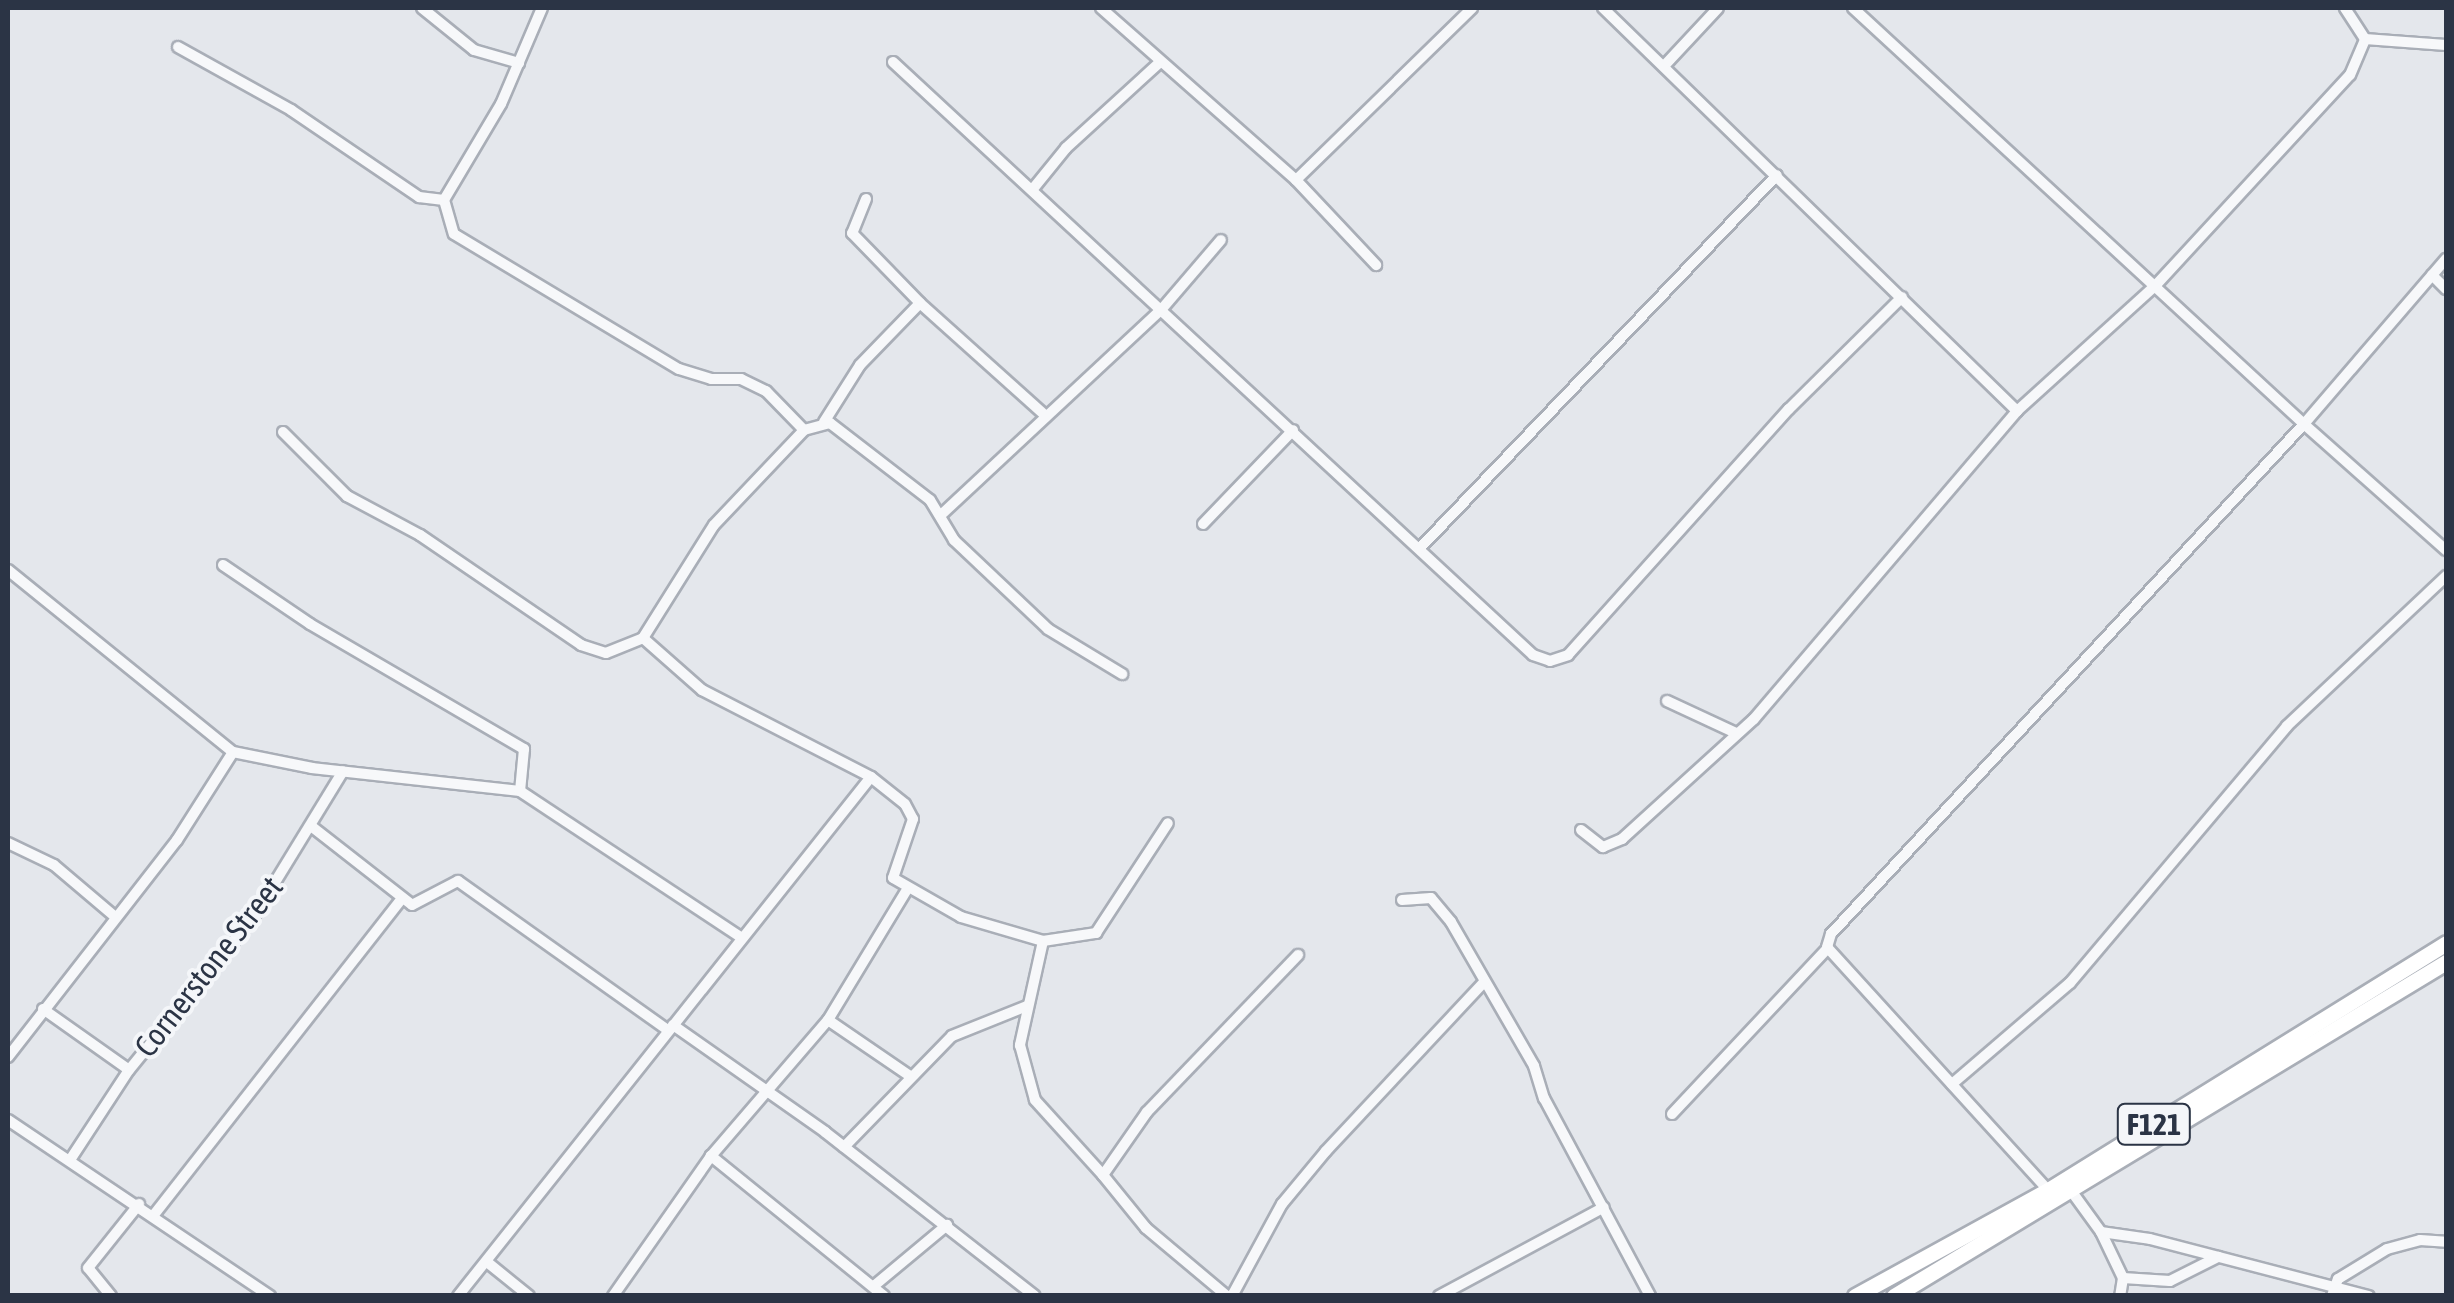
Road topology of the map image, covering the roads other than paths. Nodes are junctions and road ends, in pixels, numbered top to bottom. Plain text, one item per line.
1 (422, 8) edge
2 (542, 8) edge
3 (1101, 8) edge
4 (1472, 8) edge
5 (1604, 8) edge
6 (1718, 8) edge
7 (1853, 8) edge
8 (2345, 8) edge
9 (2365, 39) junction
10 (2446, 45) edge
11 (178, 47) dead end
12 (498, 61) junction
13 (893, 62) dead end
14 (519, 63) junction
15 (1159, 63) junction
16 (1664, 66) junction
17 (509, 86) junction
18 (1777, 175) junction
19 (1296, 180) junction
20 (1032, 190) junction
21 (866, 199) dead end
22 (444, 200) junction
23 (1222, 240) dead end
24 (2446, 259) edge
25 (1376, 265) dead end
26 (2432, 275) junction
27 (2155, 286) junction
28 (2446, 289) edge
29 (1902, 297) junction
30 (920, 303) junction
31 (1162, 310) junction
32 (2017, 411) junction
33 (1046, 416) junction
34 (824, 422) junction
35 (2304, 424) junction
36 (804, 430) junction
37 (1292, 430) junction
38 (283, 432) dead end
39 (942, 514) junction
40 (1203, 524) dead end
41 (1420, 548) junction
42 (2446, 550) edge
43 (222, 565) dead end
44 (8, 570) edge
45 (2446, 576) edge
46 (643, 638) junction
47 (1122, 674) dead end
48 (1667, 700) dead end
49 (1736, 733) junction
50 (234, 752) junction
51 (850, 765) junction
52 (343, 770) junction
53 (871, 776) junction
54 (858, 786) junction
55 (520, 791) junction
56 (1168, 823) dead end
57 (311, 826) junction
58 (1581, 830) dead end
59 (8, 842) edge
60 (908, 888) junction
61 (402, 899) junction
62 (1402, 900) dead end
63 (114, 916) junction
64 (742, 938) junction
65 (1043, 940) junction
66 (2446, 943) edge
67 (1828, 948) junction
68 (1298, 955) dead end
69 (2446, 962) edge
70 (1484, 982) junction
71 (1027, 1006) junction
72 (43, 1009) junction
73 (828, 1020) junction
74 (1000, 1020) junction
75 (670, 1028) junction
76 (1019, 1034) junction
77 (8, 1057) edge
78 (129, 1070) junction
79 (910, 1076) junction
80 (1952, 1084) junction
81 (767, 1092) junction
82 (1672, 1114) dead end
83 (8, 1120) edge
84 (844, 1147) junction
85 (711, 1156) junction
86 (70, 1160) junction
87 (1103, 1175) junction
88 (2048, 1190) junction
89 (2072, 1192) junction
90 (139, 1204) junction
91 (1604, 1207) junction
92 (153, 1216) junction
93 (948, 1225) junction
94 (2100, 1232) junction
95 (2446, 1242) edge
96 (2219, 1256) junction
97 (488, 1262) junction
98 (2123, 1278) junction
99 (874, 1285) junction
100 (2332, 1291) edge
101 (112, 1296) edge
102 (270, 1296) edge
103 (458, 1296) edge
104 (529, 1296) edge
105 (613, 1296) edge
106 (884, 1296) edge
107 (1035, 1296) edge
108 (1230, 1296) edge
109 (1439, 1296) edge
110 (1650, 1296) edge
111 (1856, 1296) edge
112 (1894, 1296) edge
113 (2120, 1296) edge
114 (2369, 1296) edge

1 - 12 street
2 - 14 street
3 - 15 street
4 - 19 street
5 - 16 street
6 - 16 street
7 - 27 street
8 - 9 street
9 - 10 street
9 - 27 street
11 - 22 street
12 - 14 street
12 - 17 street
13 - 20 street
14 - 17 street
15 - 19 street
15 - 20 street
16 - 18 street
17 - 22 street
18 - 29 street
18 - 41 street
19 - 25 street
20 - 31 street
21 - 30 street
22 - 36 street
23 - 31 street
24 - 26 street
26 - 28 street
26 - 35 street
27 - 32 street
27 - 35 street
29 - 32 street
29 - 41 street
30 - 33 street
30 - 34 street
31 - 33 street
31 - 37 street
32 - 49 street
33 - 39 street
34 - 36 street
34 - 39 street
35 - 42 street
35 - 67 street
36 - 46 street
37 - 40 street
37 - 41 street
38 - 46 street
39 - 47 street
43 - 55 street
44 - 50 street
45 - 80 street
46 - 51 street
48 - 49 street
49 - 58 street
50 - 52 street
50 - 63 street
51 - 53 street
51 - 54 street
52 - 55 street
52 - 57 street, Cornerstone Street
53 - 54 street
53 - 60 street
54 - 64 street
55 - 64 street
56 - 65 street
57 - 61 street
57 - 78 street, Cornerstone Street
59 - 63 street
60 - 65 street
60 - 73 street
61 - 75 street
61 - 92 street
62 - 70 street
63 - 72 street
64 - 75 street
65 - 71 street
66 - 88 main road, F121
67 - 80 street
67 - 82 street
68 - 87 street
69 - 89 main road, F121
70 - 91 street
70 - 108 street
71 - 74 street
71 - 76 street
72 - 77 street
72 - 78 street
73 - 79 street
73 - 81 street
74 - 76 street
74 - 79 street
75 - 81 street
75 - 97 street
76 - 87 street
78 - 86 street, Cornerstone Street
79 - 84 street
80 - 88 street
81 - 84 street
81 - 85 street
83 - 86 street
84 - 93 street
85 - 99 street
85 - 105 street
86 - 90 street
87 - 108 street
88 - 111 main road, F121
89 - 94 street
89 - 112 main road, F121
90 - 92 street
90 - 101 street
91 - 109 street
91 - 110 street
92 - 102 street
93 - 99 street
93 - 107 street
94 - 96 street
94 - 98 street
95 - 100 street
96 - 98 street
96 - 100 street
97 - 103 street
97 - 104 street
98 - 113 street
99 - 106 street
100 - 114 street

